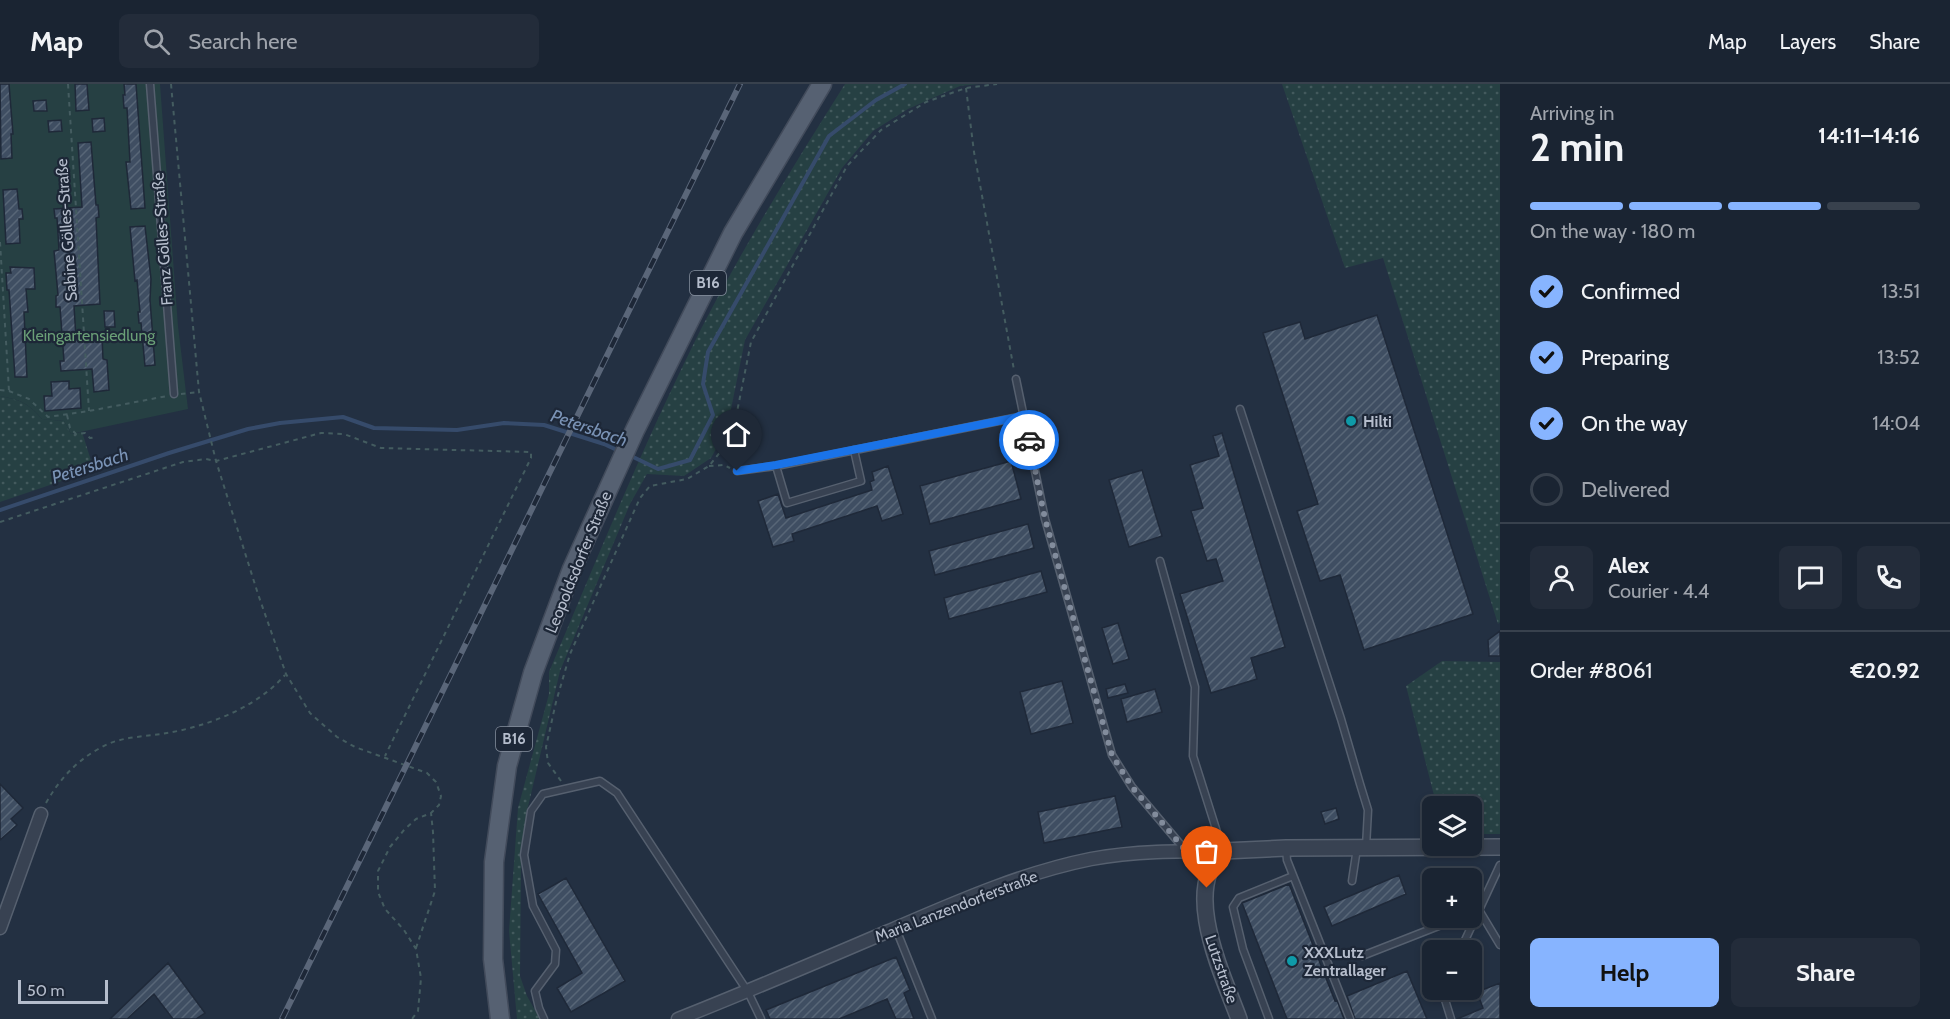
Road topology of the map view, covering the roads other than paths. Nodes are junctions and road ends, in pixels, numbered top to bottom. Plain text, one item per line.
1 (150, 84) edge
2 (822, 84) edge
3 (1016, 379) road end
4 (174, 394) road end
5 (1239, 409) dead end
6 (1024, 416) junction
7 (854, 450) junction
8 (776, 465) junction
9 (737, 471) road end
10 (1160, 561) dead end
11 (40, 814) road end
12 (1500, 847) edge
13 (1286, 848) junction
14 (1362, 848) junction
15 (1186, 851) junction
16 (1223, 851) junction
17 (1500, 865) edge
18 (1294, 878) junction
19 (1352, 881) dead end
20 (1482, 904) edge
21 (1482, 915) edge
22 (0, 928) edge
23 (896, 928) junction
24 (1433, 928) edge
25 (1500, 945) edge
26 (1362, 956) dead end
27 (748, 992) junction
28 (1445, 1000) edge
29 (500, 1019) edge
30 (544, 1019) edge
31 (678, 1019) edge
32 (761, 1019) edge
33 (932, 1019) edge
34 (1239, 1019) edge
35 (1269, 1019) edge
36 (1350, 1019) edge
37 (1451, 1019) edge

1 - 4 lane, Franz Gölles-Straße
2 - 29 main road, Leopoldsdorfer Straße / B16
3 - 6 lane
5 - 14 lane
6 - 7 lane
6 - 15 lane
7 - 8 lane
7 - 8 lane
8 - 9 lane
10 - 16 lane
11 - 22 street
12 - 14 street, Maria Lanzendorferstraße
13 - 14 street, Maria Lanzendorferstraße
13 - 16 street, Maria Lanzendorferstraße
13 - 18 lane
14 - 19 lane
15 - 16 street, Maria Lanzendorferstraße
15 - 23 street, Maria Lanzendorferstraße
16 - 34 street, Lutzstraße
17 - 20 lane
18 - 35 lane
18 - 36 lane
21 - 25 lane
23 - 27 street, Maria Lanzendorferstraße
23 - 33 lane
24 - 26 lane
27 - 30 lane
27 - 31 street, Maria Lanzendorferstraße
27 - 32 lane
28 - 37 lane

